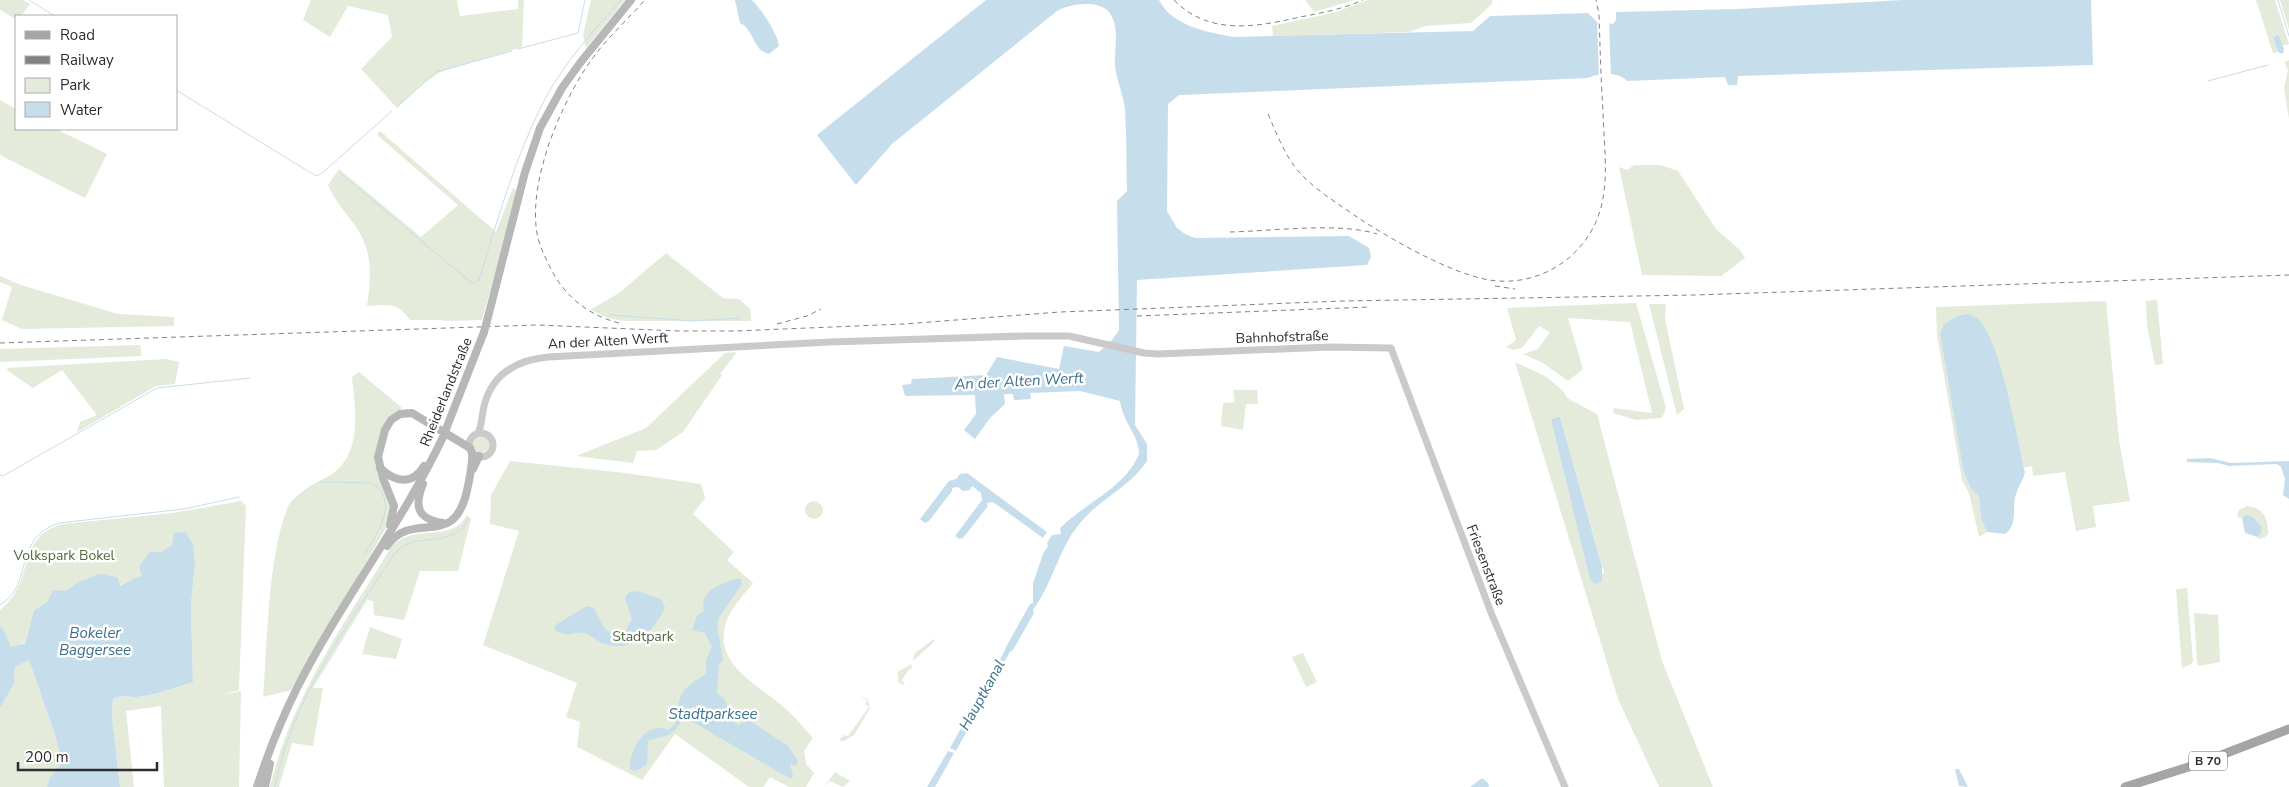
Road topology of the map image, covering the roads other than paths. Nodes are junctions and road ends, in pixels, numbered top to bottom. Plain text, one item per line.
1 (631, 0) edge
2 (1391, 348) joint
3 (1144, 353) joint
4 (482, 434) junction
5 (471, 446) junction
6 (433, 456) junction
7 (479, 456) junction
8 (380, 468) junction
9 (470, 475) junction
10 (423, 476) junction
11 (445, 524) junction
12 (386, 540) junction
13 (378, 553) junction
14 (2289, 729) edge
15 (272, 747) junction
16 (257, 787) edge
17 (265, 787) edge
18 (1565, 787) edge
19 (2125, 787) edge

1 - 6 main road, Rheiderlandstraße, bridge
2 - 3 street, Bahnhofstraße
2 - 18 street, Friesenstraße
3 - 4 street, An der Alten Werft
4 - 5 street
4 - 7 street
5 - 7 street
5 - 8 main road
5 - 9 main road
6 - 8 main road
6 - 10 main road, Rheiderlandstraße
7 - 9 main road
8 - 12 main road
9 - 11 main road
10 - 11 main road
10 - 12 main road, Rheiderlandstraße
11 - 13 main road
12 - 13 main road, Rheiderlandstraße
13 - 15 main road, Rheiderlandstraße
14 - 19 main road, B 70
15 - 16 main road, Rheiderlandstraße
15 - 17 main road

